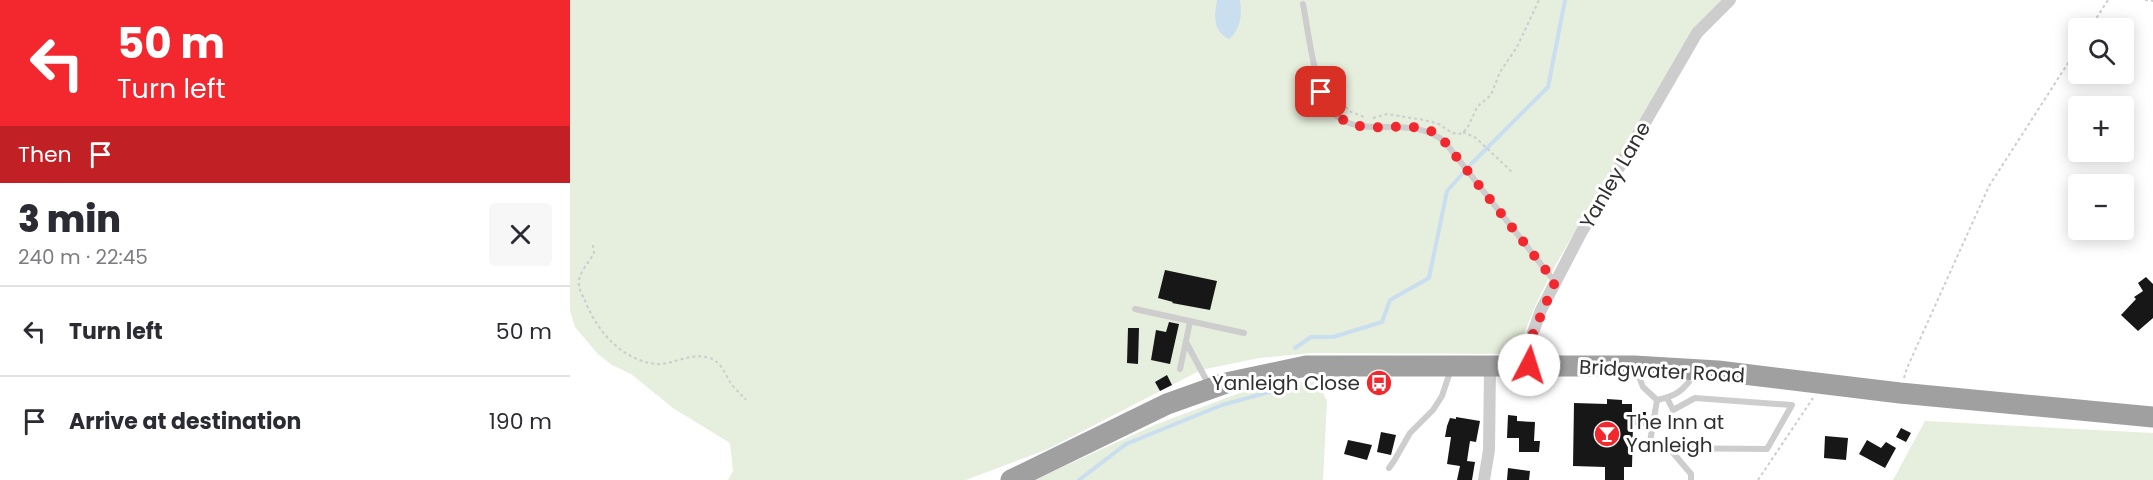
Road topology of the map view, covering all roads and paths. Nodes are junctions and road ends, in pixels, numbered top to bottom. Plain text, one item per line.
1 (1539, 0) edge
2 (1730, 0) edge
3 (2108, 0) edge
4 (2145, 0) edge
5 (2153, 2) edge
6 (1303, 4) dead end
7 (2096, 18) edge
8 (2068, 62) edge
9 (1330, 94) dead end
10 (1463, 132) junction
11 (1512, 172) dead end
12 (593, 245) dead end
13 (1555, 282) junction
14 (1135, 309) dead end
15 (1190, 322) junction
16 (1244, 333) dead end
17 (1186, 342) junction
18 (1529, 365) junction
19 (1452, 366) junction
20 (1490, 366) junction
21 (1634, 366) junction
22 (1180, 369) dead end
23 (1698, 370) junction
24 (1823, 383) junction
25 (1211, 388) junction
26 (1900, 393) junction
27 (1667, 398) junction
28 (746, 400) dead end
29 (1657, 400) junction
30 (2153, 417) edge
31 (1669, 448) junction
32 (1389, 468) dead end
33 (1015, 479) edge
34 (1484, 480) edge
35 (1691, 480) edge
36 (1758, 480) edge

1 - 10 path
2 - 13 street, Yanley Lane
3 - 7 path
4 - 5 path
6 - 13 lane
8 - 26 path
9 - 10 path
10 - 11 path
12 - 28 path
13 - 18 street, Yanley Lane
14 - 15 lane
15 - 16 lane
15 - 17 lane
17 - 22 lane
17 - 25 lane
18 - 20 highway, Bridgwater Road
18 - 21 highway, Bridgwater Road
19 - 20 highway, Bridgwater Road
19 - 25 highway, Bridgwater Road
19 - 32 lane
20 - 34 street
21 - 23 highway, Bridgwater Road
21 - 29 lane
23 - 24 highway, Bridgwater Road
23 - 27 lane
24 - 26 highway, Bridgwater Road
24 - 36 path
25 - 33 highway, Bridgwater Road
26 - 30 highway, Bridgwater Road
27 - 29 lane
27 - 31 lane
29 - 31 lane
31 - 35 lane

